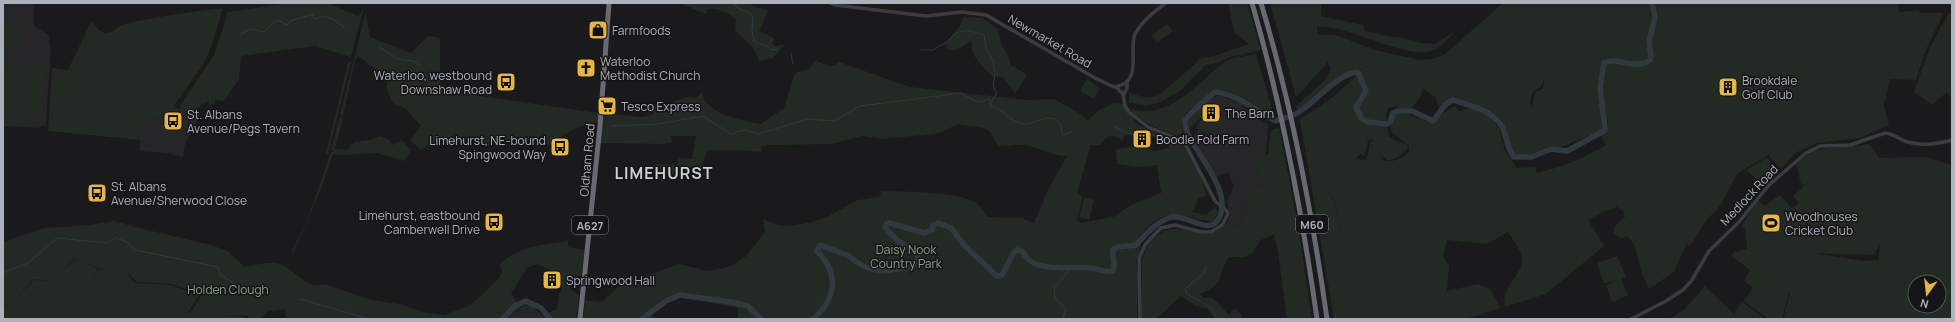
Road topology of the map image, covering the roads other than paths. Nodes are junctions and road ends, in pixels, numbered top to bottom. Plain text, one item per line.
1 (609, 3) edge
2 (830, 3) edge
3 (1166, 3) edge
4 (1252, 3) edge
5 (1261, 3) edge
6 (1127, 81) junction
7 (1116, 87) junction
8 (1123, 96) junction
9 (1952, 140) edge
10 (580, 319) edge
11 (1140, 319) edge
12 (1317, 319) edge
13 (1326, 319) edge
14 (1631, 319) edge

1 - 10 highway, Oldham Road / A627
2 - 7 street, Newmarket Road
3 - 6 street
4 - 12 highway, M60
5 - 13 highway, M60
6 - 7 street
6 - 8 street
7 - 8 street
8 - 11 street
9 - 14 street, Medlock Road

